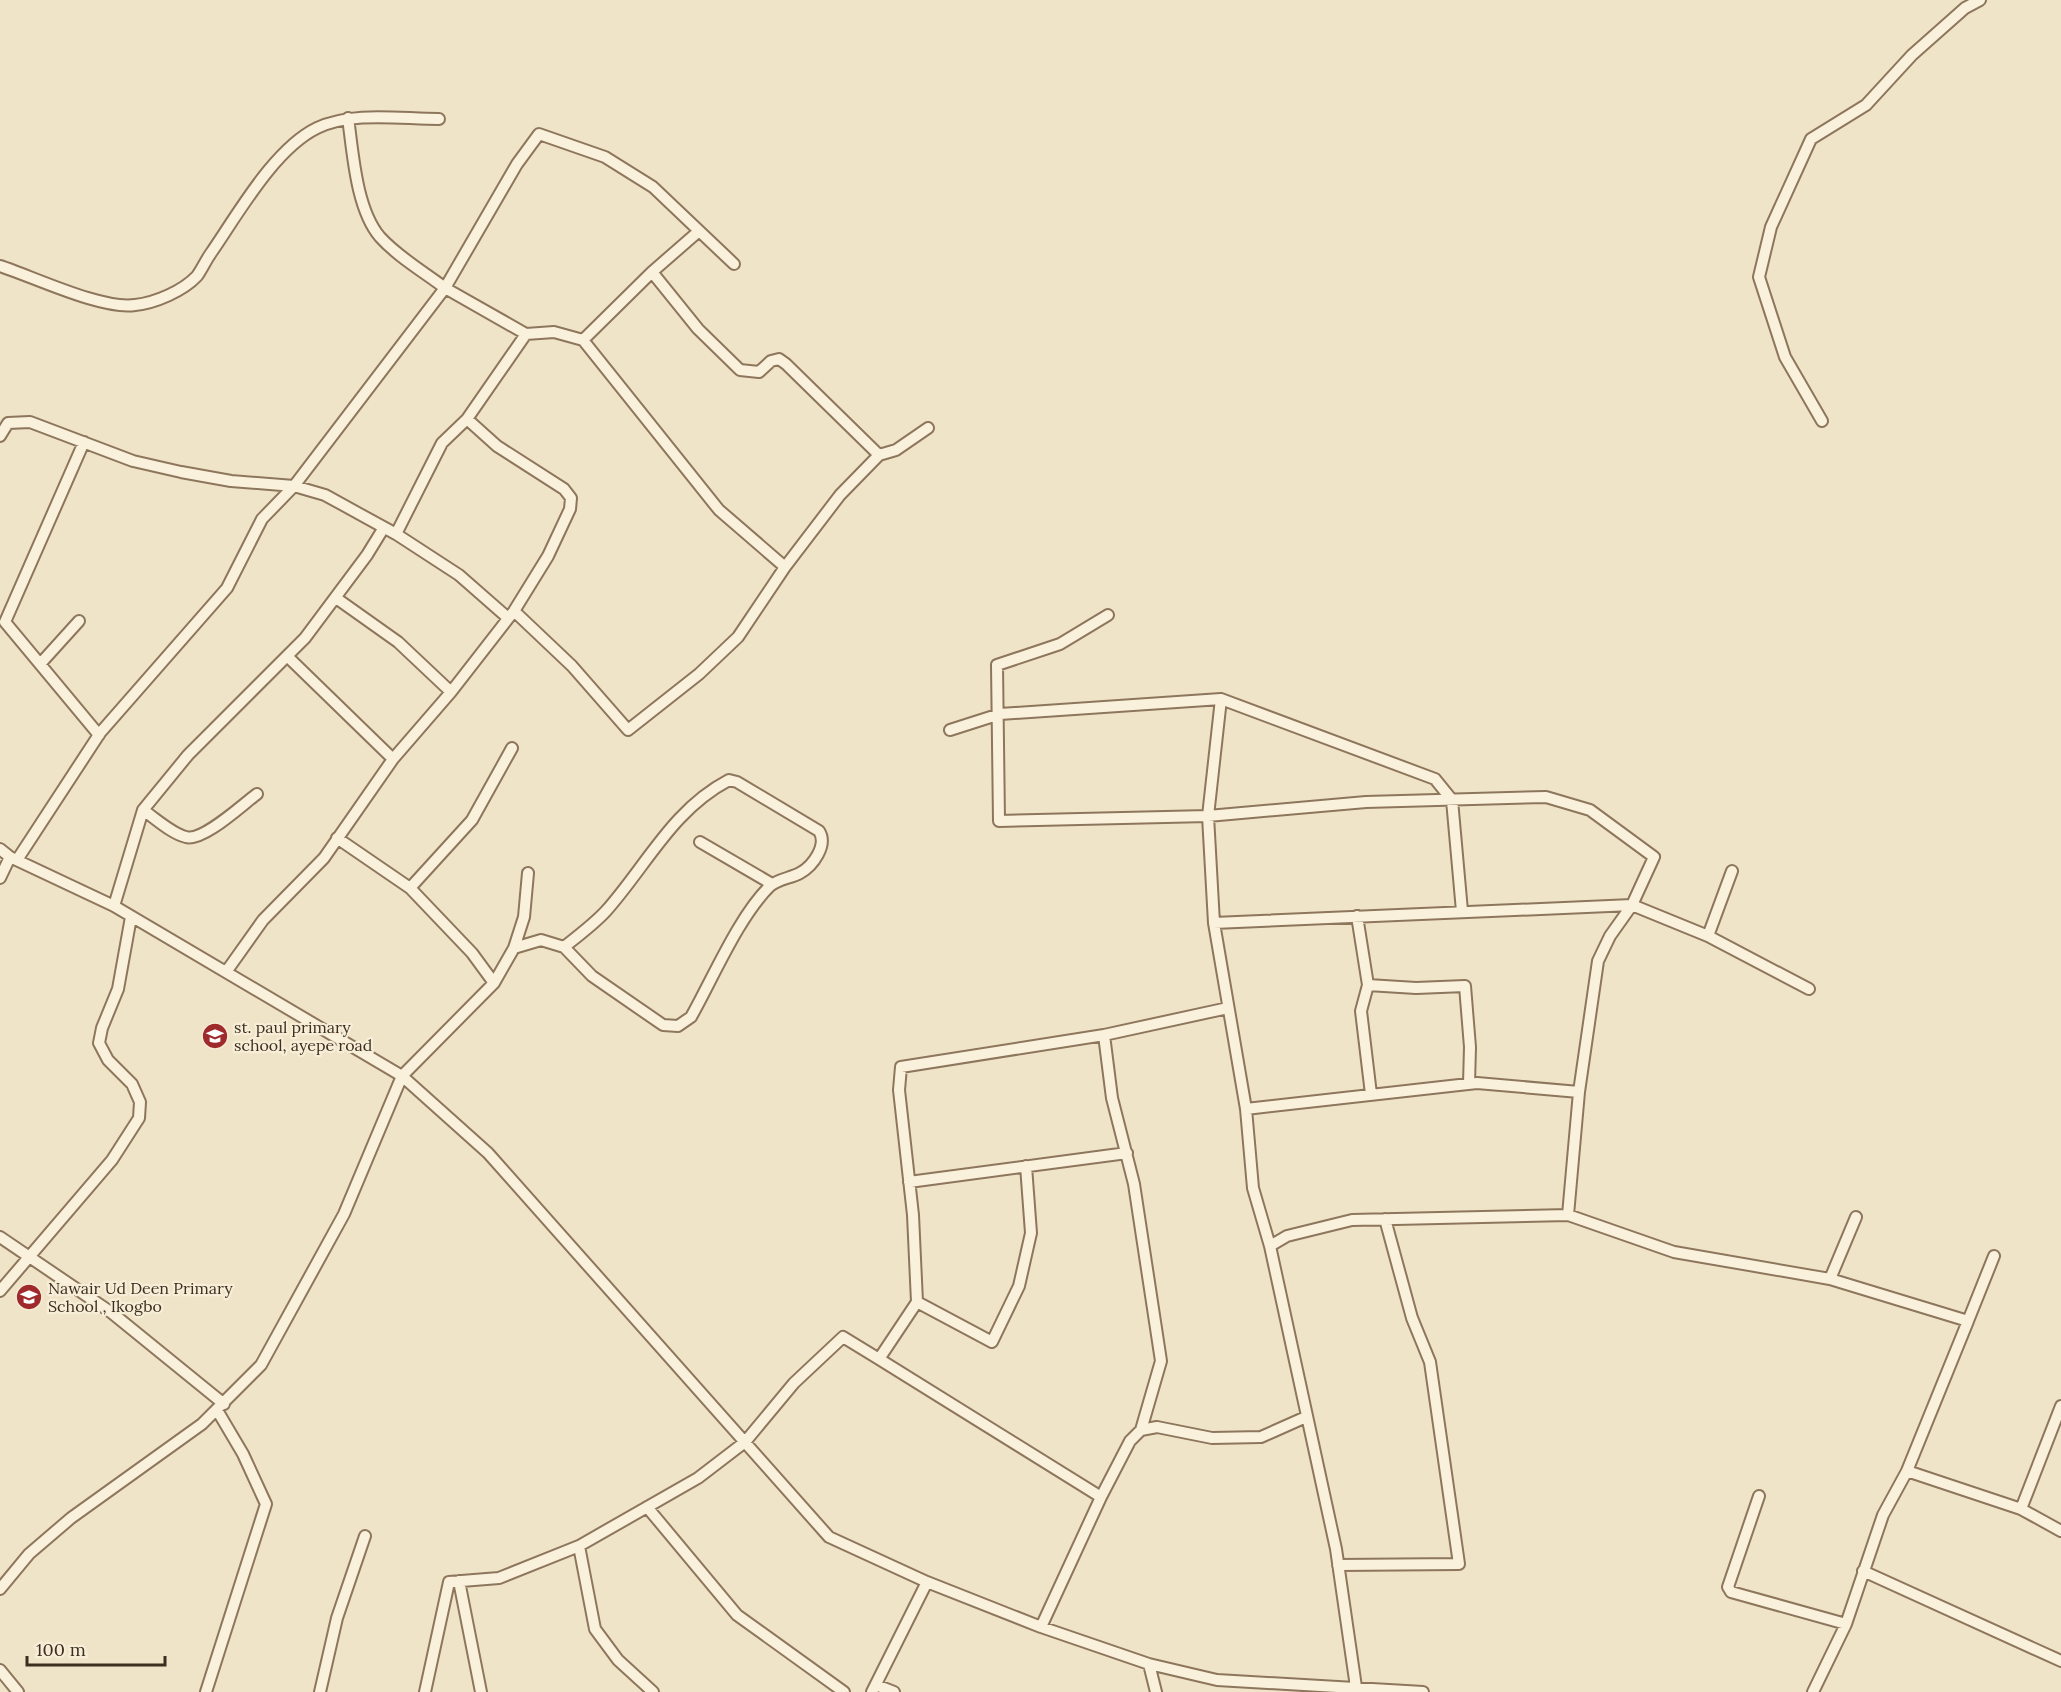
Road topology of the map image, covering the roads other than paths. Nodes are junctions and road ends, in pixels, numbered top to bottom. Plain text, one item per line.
1 (1955, 0) edge
2 (1980, 0) edge
3 (1965, 8) junction
4 (348, 118) junction
5 (439, 119) dead end
6 (699, 231) junction
7 (734, 264) dead end
8 (0, 266) edge
9 (652, 272) junction
10 (445, 288) junction
11 (526, 334) junction
12 (583, 340) junction
13 (466, 418) junction
14 (1822, 421) dead end
15 (928, 428) dead end
16 (0, 436) edge
17 (84, 442) junction
18 (879, 455) junction
19 (294, 486) junction
20 (383, 529) junction
21 (396, 534) junction
22 (784, 567) junction
23 (336, 598) junction
24 (511, 614) junction
25 (1108, 615) dead end
26 (79, 621) dead end
27 (288, 657) junction
28 (41, 663) junction
29 (451, 692) junction
30 (1221, 699) junction
31 (1000, 714) junction
32 (950, 730) dead end
33 (99, 735) junction
34 (512, 748) dead end
35 (393, 759) junction
36 (256, 794) dead end
37 (1452, 800) junction
38 (143, 810) junction
39 (1208, 816) junction
40 (338, 838) junction
41 (700, 842) dead end
42 (0, 849) edge
43 (14, 858) junction
44 (1732, 871) dead end
45 (528, 873) dead end
46 (0, 878) edge
47 (772, 884) junction
48 (410, 888) junction
49 (1632, 905) junction
50 (114, 906) junction
51 (1462, 911) junction
52 (1357, 916) junction
53 (131, 917) junction
54 (1214, 923) junction
55 (1708, 936) junction
56 (564, 947) junction
57 (514, 948) junction
58 (226, 972) junction
59 (494, 983) junction
60 (1368, 984) junction
61 (1809, 989) dead end
62 (1228, 1008) junction
63 (1104, 1035) junction
64 (402, 1076) junction
65 (1469, 1084) junction
66 (1579, 1092) junction
67 (1371, 1094) junction
68 (1246, 1109) junction
69 (1127, 1153) junction
70 (1026, 1166) junction
71 (909, 1182) junction
72 (1568, 1215) junction
73 (1856, 1217) dead end
74 (1385, 1219) junction
75 (0, 1236) edge
76 (1270, 1246) junction
77 (29, 1257) junction
78 (1994, 1257) dead end
79 (1830, 1280) junction
80 (0, 1291) edge
81 (917, 1302) junction
82 (1968, 1321) junction
83 (879, 1359) junction
84 (220, 1407) junction
85 (2061, 1407) edge
86 (1306, 1417) junction
87 (1141, 1430) junction
88 (745, 1442) junction
89 (1907, 1471) junction
90 (1759, 1496) dead end
91 (1101, 1497) junction
92 (647, 1507) junction
93 (2021, 1509) junction
94 (2061, 1531) edge
95 (365, 1536) dead end
96 (579, 1546) junction
97 (1338, 1565) junction
98 (1863, 1570) junction
99 (459, 1581) junction
100 (927, 1582) junction
101 (0, 1589) edge
102 (1846, 1624) junction
103 (1041, 1627) junction
104 (2061, 1661) edge
105 (1149, 1664) junction
106 (0, 1670) edge
107 (1356, 1687) junction
108 (874, 1688) edge
109 (1282, 1688) edge
110 (18, 1692) edge
111 (206, 1692) edge
112 (320, 1692) edge
113 (425, 1692) edge
114 (481, 1692) edge
115 (653, 1692) edge
116 (844, 1692) edge
117 (894, 1692) edge
118 (1156, 1692) edge
119 (1423, 1692) edge
120 (1814, 1692) edge

1 - 3 street
2 - 3 street
3 - 14 street
4 - 5 street
4 - 8 street
4 - 10 street
6 - 7 street
6 - 9 street
6 - 10 street
9 - 12 street
9 - 18 street
10 - 11 street
10 - 19 street
11 - 12 street
11 - 13 street
12 - 22 street
13 - 21 street
13 - 24 street
15 - 18 street
16 - 17 street
17 - 19 street
17 - 28 street
18 - 22 street
19 - 20 street
19 - 33 street
20 - 21 street
20 - 23 street
21 - 24 street
22 - 24 street
23 - 27 street
23 - 29 street
24 - 29 street
25 - 31 street
26 - 28 street
27 - 35 street
27 - 38 street
28 - 33 street
29 - 35 street
30 - 31 street
30 - 37 street
30 - 39 street
31 - 32 street
31 - 39 street
33 - 43 street
34 - 48 street
35 - 40 street
36 - 38 street
37 - 39 street
37 - 49 street
37 - 51 street
38 - 50 street
39 - 54 street
40 - 48 street
40 - 58 street
41 - 47 street
42 - 43 street
43 - 46 street
43 - 50 street
44 - 55 street
45 - 57 street
47 - 56 street
47 - 56 street
48 - 59 street
49 - 51 street
49 - 55 street
49 - 66 street
50 - 53 street
51 - 52 street
52 - 54 street
52 - 60 street
53 - 58 street
53 - 77 street
54 - 62 street
55 - 61 street
56 - 57 street
57 - 59 street
58 - 64 street
59 - 64 street
60 - 65 street
60 - 67 street
62 - 63 street
62 - 68 street
63 - 69 street
63 - 71 street
64 - 84 street
64 - 88 street
65 - 66 street
65 - 67 street
66 - 72 street
67 - 68 street
68 - 76 street
69 - 70 street
69 - 87 street
70 - 71 street
70 - 81 street
71 - 81 street
72 - 74 street
72 - 79 street
73 - 79 street
74 - 76 street
74 - 97 street
75 - 77 street
76 - 86 street
77 - 80 street
77 - 84 street
78 - 82 street
79 - 82 street
81 - 83 street
82 - 89 street
83 - 88 street
83 - 91 street
84 - 101 street
84 - 111 street
85 - 93 street
86 - 87 street
86 - 97 street
87 - 91 street
88 - 92 street
88 - 100 street
89 - 93 street
89 - 98 street
90 - 102 street
91 - 103 street
92 - 96 street
92 - 116 street
93 - 94 street
95 - 112 street
96 - 99 street
96 - 115 street
97 - 107 street
98 - 102 street
98 - 104 street
99 - 113 street
99 - 114 street
100 - 103 street
100 - 108 street
102 - 120 street
103 - 105 street
105 - 109 street
105 - 118 street
106 - 110 street
107 - 109 street
107 - 119 street
108 - 117 street

